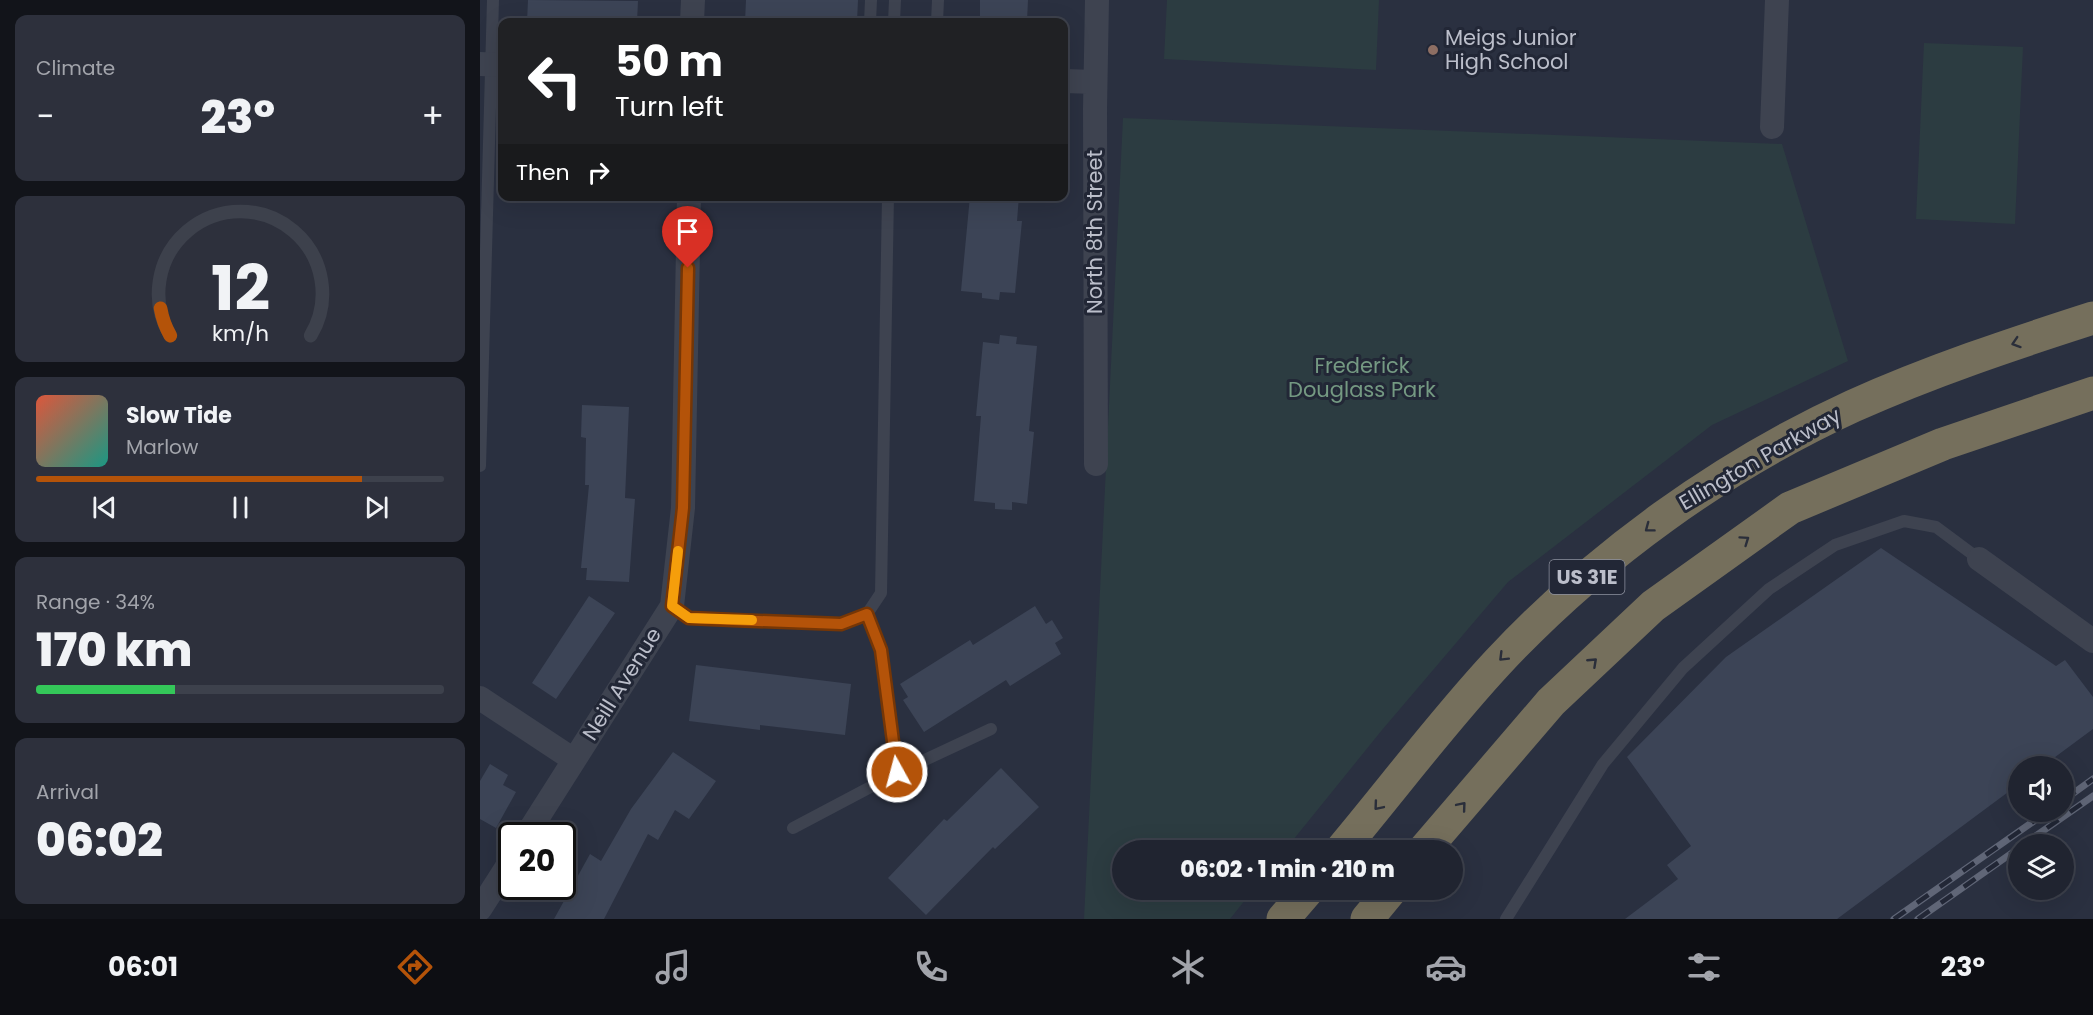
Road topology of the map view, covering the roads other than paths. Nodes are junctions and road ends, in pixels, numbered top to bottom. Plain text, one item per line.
1 (493, 0) edge
2 (693, 0) edge
3 (871, 0) edge
4 (895, 0) edge
5 (938, 0) edge
6 (1097, 0) edge
7 (1777, 0) edge
8 (692, 18) edge
9 (870, 18) edge
10 (894, 18) edge
11 (937, 18) edge
12 (491, 64) edge
13 (1068, 81) edge
14 (1095, 82) junction
15 (1772, 127) dead end
16 (689, 201) edge
17 (888, 201) edge
18 (2093, 318) edge
19 (2093, 393) edge
20 (2093, 417) edge
21 (1943, 444) junction
22 (1096, 464) dead end
23 (480, 466) edge
24 (1979, 560) joint
25 (672, 606) junction
26 (867, 614) junction
27 (2093, 641) edge
28 (480, 698) edge
29 (991, 729) dead end
30 (574, 760) junction
31 (897, 772) junction
32 (535, 822) edge
33 (793, 828) dead end
34 (1349, 840) edge
35 (1433, 840) edge
36 (498, 881) edge
37 (1299, 900) edge
38 (1383, 900) edge
39 (480, 909) edge
40 (1283, 919) edge
41 (1367, 919) edge
42 (1506, 919) edge

1 - 12 lane
2 - 8 street
3 - 9 lane
4 - 10 lane
5 - 11 lane
6 - 14 street, North 8th Street
7 - 15 street
12 - 23 lane
13 - 14 street
14 - 22 street, North 8th Street
16 - 25 street, Neill Avenue
17 - 26 lane
18 -> 34 highway, Ellington Parkway / US 31E
19 - 21 highway, US 31E
20 - 21 highway
35 -> 21 highway, US 31E
24 - 27 street
24 - 42 lane
25 - 26 lane
25 - 30 street, Neill Avenue
26 - 31 lane
28 - 30 street
29 - 31 lane
30 - 32 street, Neill Avenue
31 - 33 lane
36 - 39 street
37 - 40 highway
38 - 41 highway

